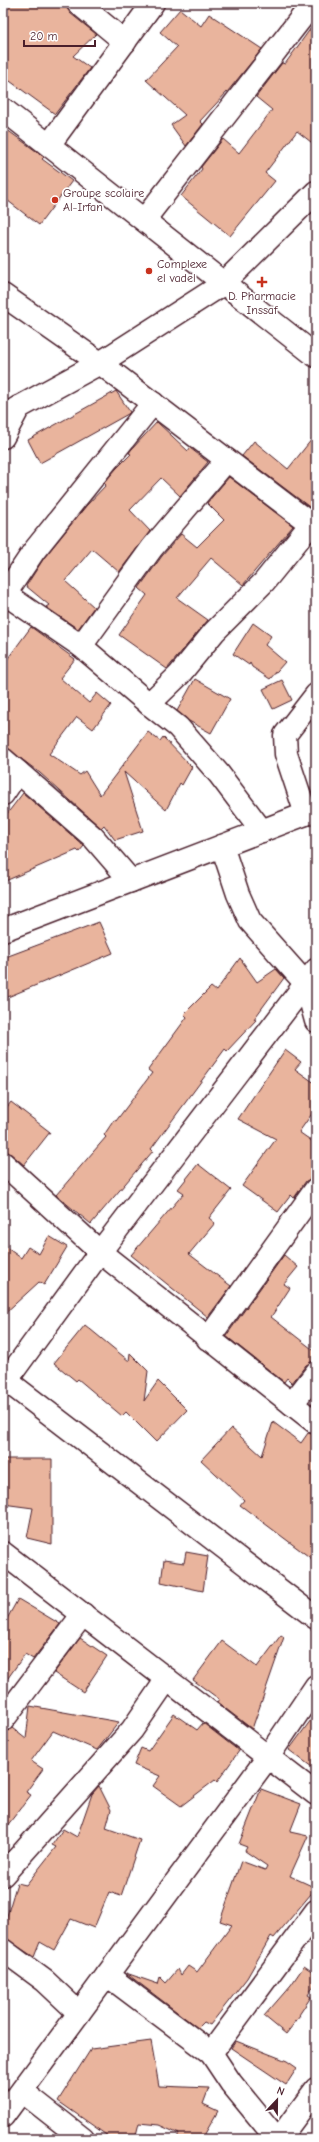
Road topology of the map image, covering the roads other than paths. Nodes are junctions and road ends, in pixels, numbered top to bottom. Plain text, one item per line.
1 (78, 3) edge
2 (153, 3) edge
3 (312, 3) edge
4 (125, 42) junction
5 (3, 109) edge
6 (49, 145) junction
7 (316, 192) edge
8 (144, 220) junction
9 (223, 284) junction
10 (3, 295) edge
11 (316, 356) edge
12 (100, 363) junction
13 (153, 403) junction
14 (11, 412) edge
15 (3, 437) edge
16 (227, 460) junction
17 (313, 526) edge
18 (4, 596) edge
19 (81, 646) junction
20 (316, 695) edge
21 (148, 704) junction
22 (10, 766) edge
23 (3, 794) edge
24 (311, 812) edge
25 (262, 831) junction
26 (222, 846) junction
27 (131, 881) junction
28 (3, 930) edge
29 (311, 977) edge
30 (316, 1021) edge
31 (3, 1163) edge
32 (316, 1189) edge
33 (100, 1252) junction
34 (208, 1339) junction
35 (316, 1373) edge
36 (5, 1379) edge
37 (292, 1404) junction
38 (316, 1423) edge
39 (3, 1553) edge
40 (83, 1614) junction
41 (316, 1618) edge
42 (167, 1679) junction
43 (316, 1686) edge
44 (3, 1720) edge
45 (268, 1757) junction
46 (316, 1794) edge
47 (3, 1875) edge
48 (316, 1911) edge
49 (3, 1950) edge
50 (107, 1975) junction
51 (79, 2013) junction
52 (211, 2053) junction
53 (316, 2089) edge
54 (22, 2091) junction
55 (3, 2116) edge
56 (83, 2139) edge
57 (278, 2139) edge

1 - 4 street
2 - 4 street
3 - 8 street
4 - 6 street
5 - 6 street
6 - 8 street
7 - 9 street
8 - 9 street
9 - 11 street
9 - 12 street
10 - 12 street
12 - 13 street
12 - 14 street
13 - 16 street
13 - 18 street
14 - 15 street
16 - 17 street
16 - 19 street
17 - 21 street
18 - 19 street
19 - 21 street
20 - 24 street
21 - 25 street
22 - 23 street
22 - 27 street
24 - 25 street
25 - 26 street
26 - 27 street
26 - 29 street
27 - 28 street
29 - 30 street
29 - 33 street
31 - 33 street
32 - 34 street
33 - 34 street
33 - 36 street
34 - 37 street
35 - 37 street
36 - 41 street
37 - 38 street
39 - 40 street
40 - 42 street
40 - 44 street
42 - 45 street
42 - 47 street
43 - 45 street
45 - 46 street
45 - 50 street
48 - 52 street
49 - 51 street
50 - 51 street
50 - 52 street
51 - 54 street
52 - 57 street
53 - 57 street
54 - 55 street
54 - 56 street

